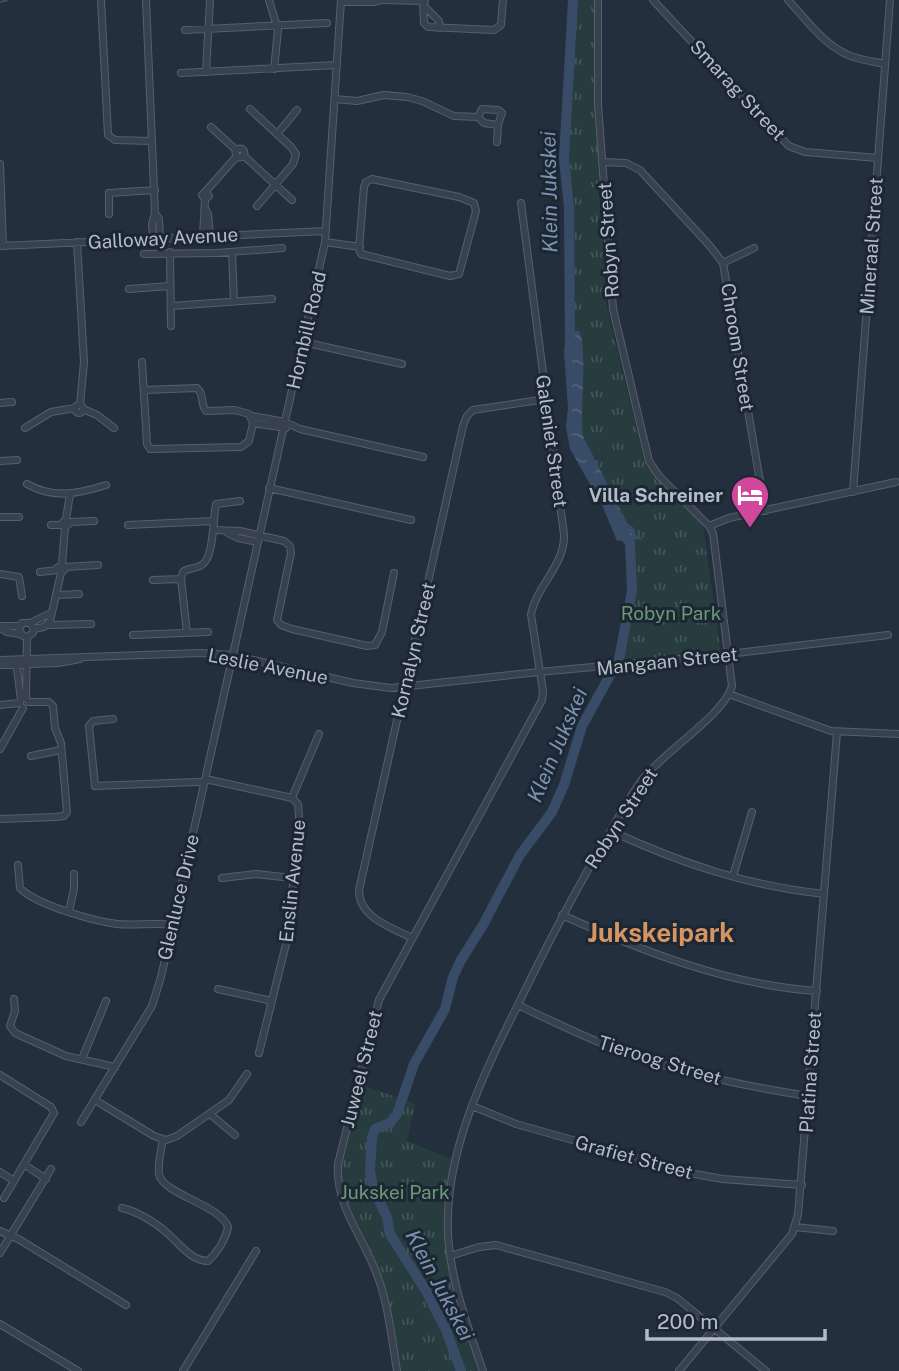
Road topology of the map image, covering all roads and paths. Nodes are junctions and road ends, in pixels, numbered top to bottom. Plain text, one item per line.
1 (101, 0) edge
2 (146, 0) edge
3 (210, 0) edge
4 (269, 0) edge
5 (382, 0) edge
6 (503, 0) edge
7 (598, 0) edge
8 (653, 0) edge
9 (788, 0) edge
10 (890, 0) edge
11 (341, 1) edge
12 (424, 2) edge
13 (327, 23) dead end
14 (276, 24) junction
15 (208, 28) junction
16 (440, 28) junction
17 (185, 30) dead end
18 (885, 64) junction
19 (337, 65) junction
20 (274, 69) junction
21 (206, 72) junction
22 (181, 74) dead end
23 (335, 99) junction
24 (250, 109) dead end
25 (297, 110) dead end
26 (478, 117) junction
27 (498, 125) junction
28 (211, 127) dead end
29 (276, 134) junction
30 (152, 141) junction
31 (497, 142) dead end
32 (239, 154) junction
33 (877, 158) junction
34 (602, 162) junction
35 (0, 164) edge
36 (275, 184) junction
37 (155, 190) junction
38 (292, 200) dead end
39 (521, 203) dead end
40 (257, 206) dead end
41 (109, 214) dead end
42 (326, 231) junction
43 (210, 235) junction
44 (156, 238) junction
45 (78, 242) junction
46 (324, 243) junction
47 (1, 246) edge
48 (359, 247) junction
49 (282, 248) dead end
50 (754, 248) dead end
51 (170, 252) junction
52 (232, 252) junction
53 (217, 253) junction
54 (144, 254) dead end
55 (723, 263) junction
56 (170, 286) junction
57 (129, 289) dead end
58 (272, 299) dead end
59 (234, 302) junction
60 (171, 306) junction
61 (171, 326) dead end
62 (303, 342) junction
63 (142, 362) dead end
64 (402, 364) dead end
65 (145, 390) junction
66 (546, 399) junction
67 (12, 402) dead end
68 (0, 403) edge
69 (79, 408) junction
70 (253, 420) junction
71 (287, 426) junction
72 (25, 428) dead end
73 (114, 428) dead end
74 (423, 457) dead end
75 (16, 460) dead end
76 (0, 461) edge
77 (896, 482) dead end
78 (26, 484) dead end
79 (106, 485) dead end
80 (270, 488) junction
81 (853, 492) junction
82 (70, 494) junction
83 (240, 501) dead end
84 (765, 511) junction
85 (0, 517) edge
86 (19, 517) dead end
87 (411, 520) dead end
88 (94, 521) dead end
89 (215, 521) junction
90 (65, 523) junction
91 (51, 525) dead end
92 (128, 525) dead end
93 (709, 526) junction
94 (213, 530) junction
95 (258, 538) junction
96 (98, 565) dead end
97 (61, 569) junction
98 (40, 572) dead end
99 (394, 573) dead end
100 (0, 574) edge
101 (181, 579) junction
102 (153, 580) dead end
103 (79, 594) dead end
104 (57, 595) junction
105 (22, 596) dead end
106 (52, 612) junction
107 (91, 624) dead end
108 (47, 625) junction
109 (32, 626) junction
110 (0, 627) edge
111 (22, 632) junction
112 (208, 632) dead end
113 (187, 633) junction
114 (133, 635) dead end
115 (888, 635) dead end
116 (729, 654) junction
117 (232, 655) junction
118 (28, 661) junction
119 (0, 662) edge
120 (16, 662) junction
121 (539, 672) junction
122 (404, 687) junction
123 (729, 695) junction
124 (24, 702) junction
125 (0, 705) edge
126 (113, 719) dead end
127 (837, 732) junction
128 (319, 734) dead end
129 (899, 734) edge
130 (0, 748) edge
131 (61, 751) junction
132 (31, 756) dead end
133 (204, 781) junction
134 (292, 798) junction
135 (752, 812) dead end
136 (0, 819) edge
137 (611, 831) junction
138 (18, 865) dead end
139 (75, 874) dead end
140 (733, 876) junction
141 (222, 878) dead end
142 (292, 878) junction
143 (824, 894) junction
144 (69, 911) junction
145 (562, 915) junction
146 (172, 925) junction
147 (412, 938) junction
148 (218, 989) dead end
149 (817, 992) junction
150 (14, 999) dead end
151 (106, 1001) dead end
152 (271, 1001) junction
153 (518, 1005) junction
154 (259, 1053) dead end
155 (82, 1059) junction
156 (115, 1068) junction
157 (247, 1074) dead end
158 (0, 1075) edge
159 (808, 1096) junction
160 (95, 1100) junction
161 (472, 1106) junction
162 (210, 1114) junction
163 (81, 1122) dead end
164 (235, 1135) dead end
165 (163, 1140) junction
166 (24, 1165) junction
167 (51, 1169) dead end
168 (0, 1172) edge
169 (46, 1179) junction
170 (14, 1181) junction
171 (802, 1185) junction
172 (4, 1198) dead end
173 (122, 1208) dead end
174 (795, 1227) junction
175 (0, 1231) edge
176 (833, 1231) dead end
177 (10, 1237) junction
178 (256, 1251) dead end
179 (0, 1253) edge
180 (450, 1256) junction
181 (126, 1305) dead end
182 (2, 1325) edge
183 (715, 1329) junction
184 (78, 1371) edge
185 (183, 1371) edge
186 (397, 1371) edge
187 (484, 1371) edge
188 (679, 1371) edge
189 (766, 1371) edge

1 - 30 street
2 - 30 street
3 - 15 street
4 - 14 street
5 - 11 street
5 - 12 street
6 - 16 street
7 - 34 street, Robyn Street
8 - 33 street, Smarag Street
9 - 18 street
10 - 18 street, Mineraal Street
11 - 19 street, Hornbill Road
12 - 16 street
12 - 16 street
13 - 14 street
14 - 15 street
14 - 20 street
15 - 17 street
15 - 21 street
18 - 33 street, Mineraal Street
19 - 20 street
19 - 23 street, Hornbill Road
20 - 21 street
21 - 22 street
23 - 26 street
23 - 42 street, Hornbill Road
24 - 29 street
25 - 29 street
26 - 27 street
26 - 27 street
27 - 31 street
28 - 32 street
29 - 36 street
30 - 37 street
32 - 36 street
32 - 43 street
33 - 81 street, Mineraal Street
34 - 55 street, Chroom Street
34 - 93 street, Robyn Street
35 - 47 street
36 - 38 street
36 - 40 street
37 - 41 street
37 - 44 street
39 - 66 street, Galeniet Street
42 - 43 street, Galloway Avenue
42 - 46 street, Hornbill Road
43 - 44 street, Galloway Avenue
43 - 53 street
44 - 45 street, Galloway Avenue
45 - 47 street, Galloway Avenue
45 - 69 street
46 - 48 street
46 - 62 street, Hornbill Road
48 - 48 street
49 - 52 street
50 - 55 street
51 - 53 street
51 - 54 street
51 - 56 street
52 - 53 street
52 - 59 street
55 - 84 street, Chroom Street
56 - 57 street
56 - 60 street
58 - 59 street
59 - 60 street
60 - 61 street
62 - 64 street
62 - 71 street, Hornbill Road
63 - 65 street
65 - 70 street
65 - 70 street
66 - 121 street, Galeniet Street
66 - 122 street, Kornalyn Street
67 - 68 street
69 - 72 street
69 - 73 street
70 - 71 street
71 - 74 street
71 - 80 street, Hornbill Road
75 - 76 street
77 - 81 street
78 - 82 street
79 - 82 street
80 - 87 street
80 - 95 street, Hornbill Road
81 - 84 street
82 - 90 street
83 - 89 street
84 - 93 street
85 - 86 street
88 - 90 street
89 - 92 street
89 - 94 street
90 - 91 street
90 - 97 street
93 - 116 street
94 - 95 street
94 - 101 street
95 - 99 street
95 - 117 street, Hornbill Road
96 - 97 street
97 - 98 street
97 - 104 street
100 - 105 street
101 - 102 street
101 - 113 street
103 - 104 street
104 - 106 street
106 - 108 street
106 - 109 street
107 - 108 street
108 - 109 street
109 - 111 street
109 - 111 street
110 - 111 street
111 - 118 street
112 - 113 street
113 - 114 street
115 - 116 street, Mangaan Street
116 - 121 street, Mangaan Street
116 - 123 street
117 - 118 street, Leslie Avenue
117 - 122 street, Leslie Avenue
117 - 133 street, Glenluce Drive
118 - 120 street, Leslie Avenue
118 - 124 street
119 - 120 street, Leslie Avenue
120 - 124 street
121 - 122 street, Mangaan Street
121 - 147 street, Juweel Street
122 - 147 street, Kornalyn Street
123 - 127 street
123 - 137 street, Robyn Street
124 - 125 street
124 - 130 street
124 - 131 street
126 - 133 street, Enslin Avenue
127 - 129 street
127 - 143 street, Platina Street
128 - 134 street
131 - 132 street
131 - 136 street
133 - 134 street, Enslin Avenue
133 - 146 street, Glenluce Drive
134 - 142 street, Enslin Avenue
135 - 140 street
137 - 140 street
137 - 145 street, Robyn Street
138 - 144 street
139 - 144 street
140 - 143 street
141 - 142 street
142 - 152 street, Enslin Avenue
143 - 149 street, Platina Street
144 - 146 street
145 - 149 street
145 - 153 street, Robyn Street
146 - 156 street, Glenluce Drive
147 - 186 street, Juweel Street
148 - 152 street
149 - 159 street, Platina Street
150 - 155 street
151 - 155 street
152 - 154 street, Enslin Avenue
153 - 159 street, Tieroog Street
153 - 161 street, Robyn Street
155 - 156 street
156 - 160 street, Glenluce Drive
157 - 162 street
158 - 166 street
159 - 171 street, Platina Street
160 - 163 street, Glenluce Drive
160 - 165 street
161 - 171 street, Grafiet Street
161 - 180 street, Robyn Street
162 - 164 street
162 - 165 street
165 - 173 street
166 - 169 street
166 - 170 street
167 - 169 street
168 - 170 street
169 - 177 street
170 - 172 street
171 - 174 street, Platina Street
174 - 176 street
174 - 183 street, Platina Street
175 - 177 street
177 - 179 street
177 - 181 street
178 - 185 street
180 - 183 street
180 - 187 street, Robyn Street
182 - 184 street
183 - 188 street, Platina Street
183 - 189 street

